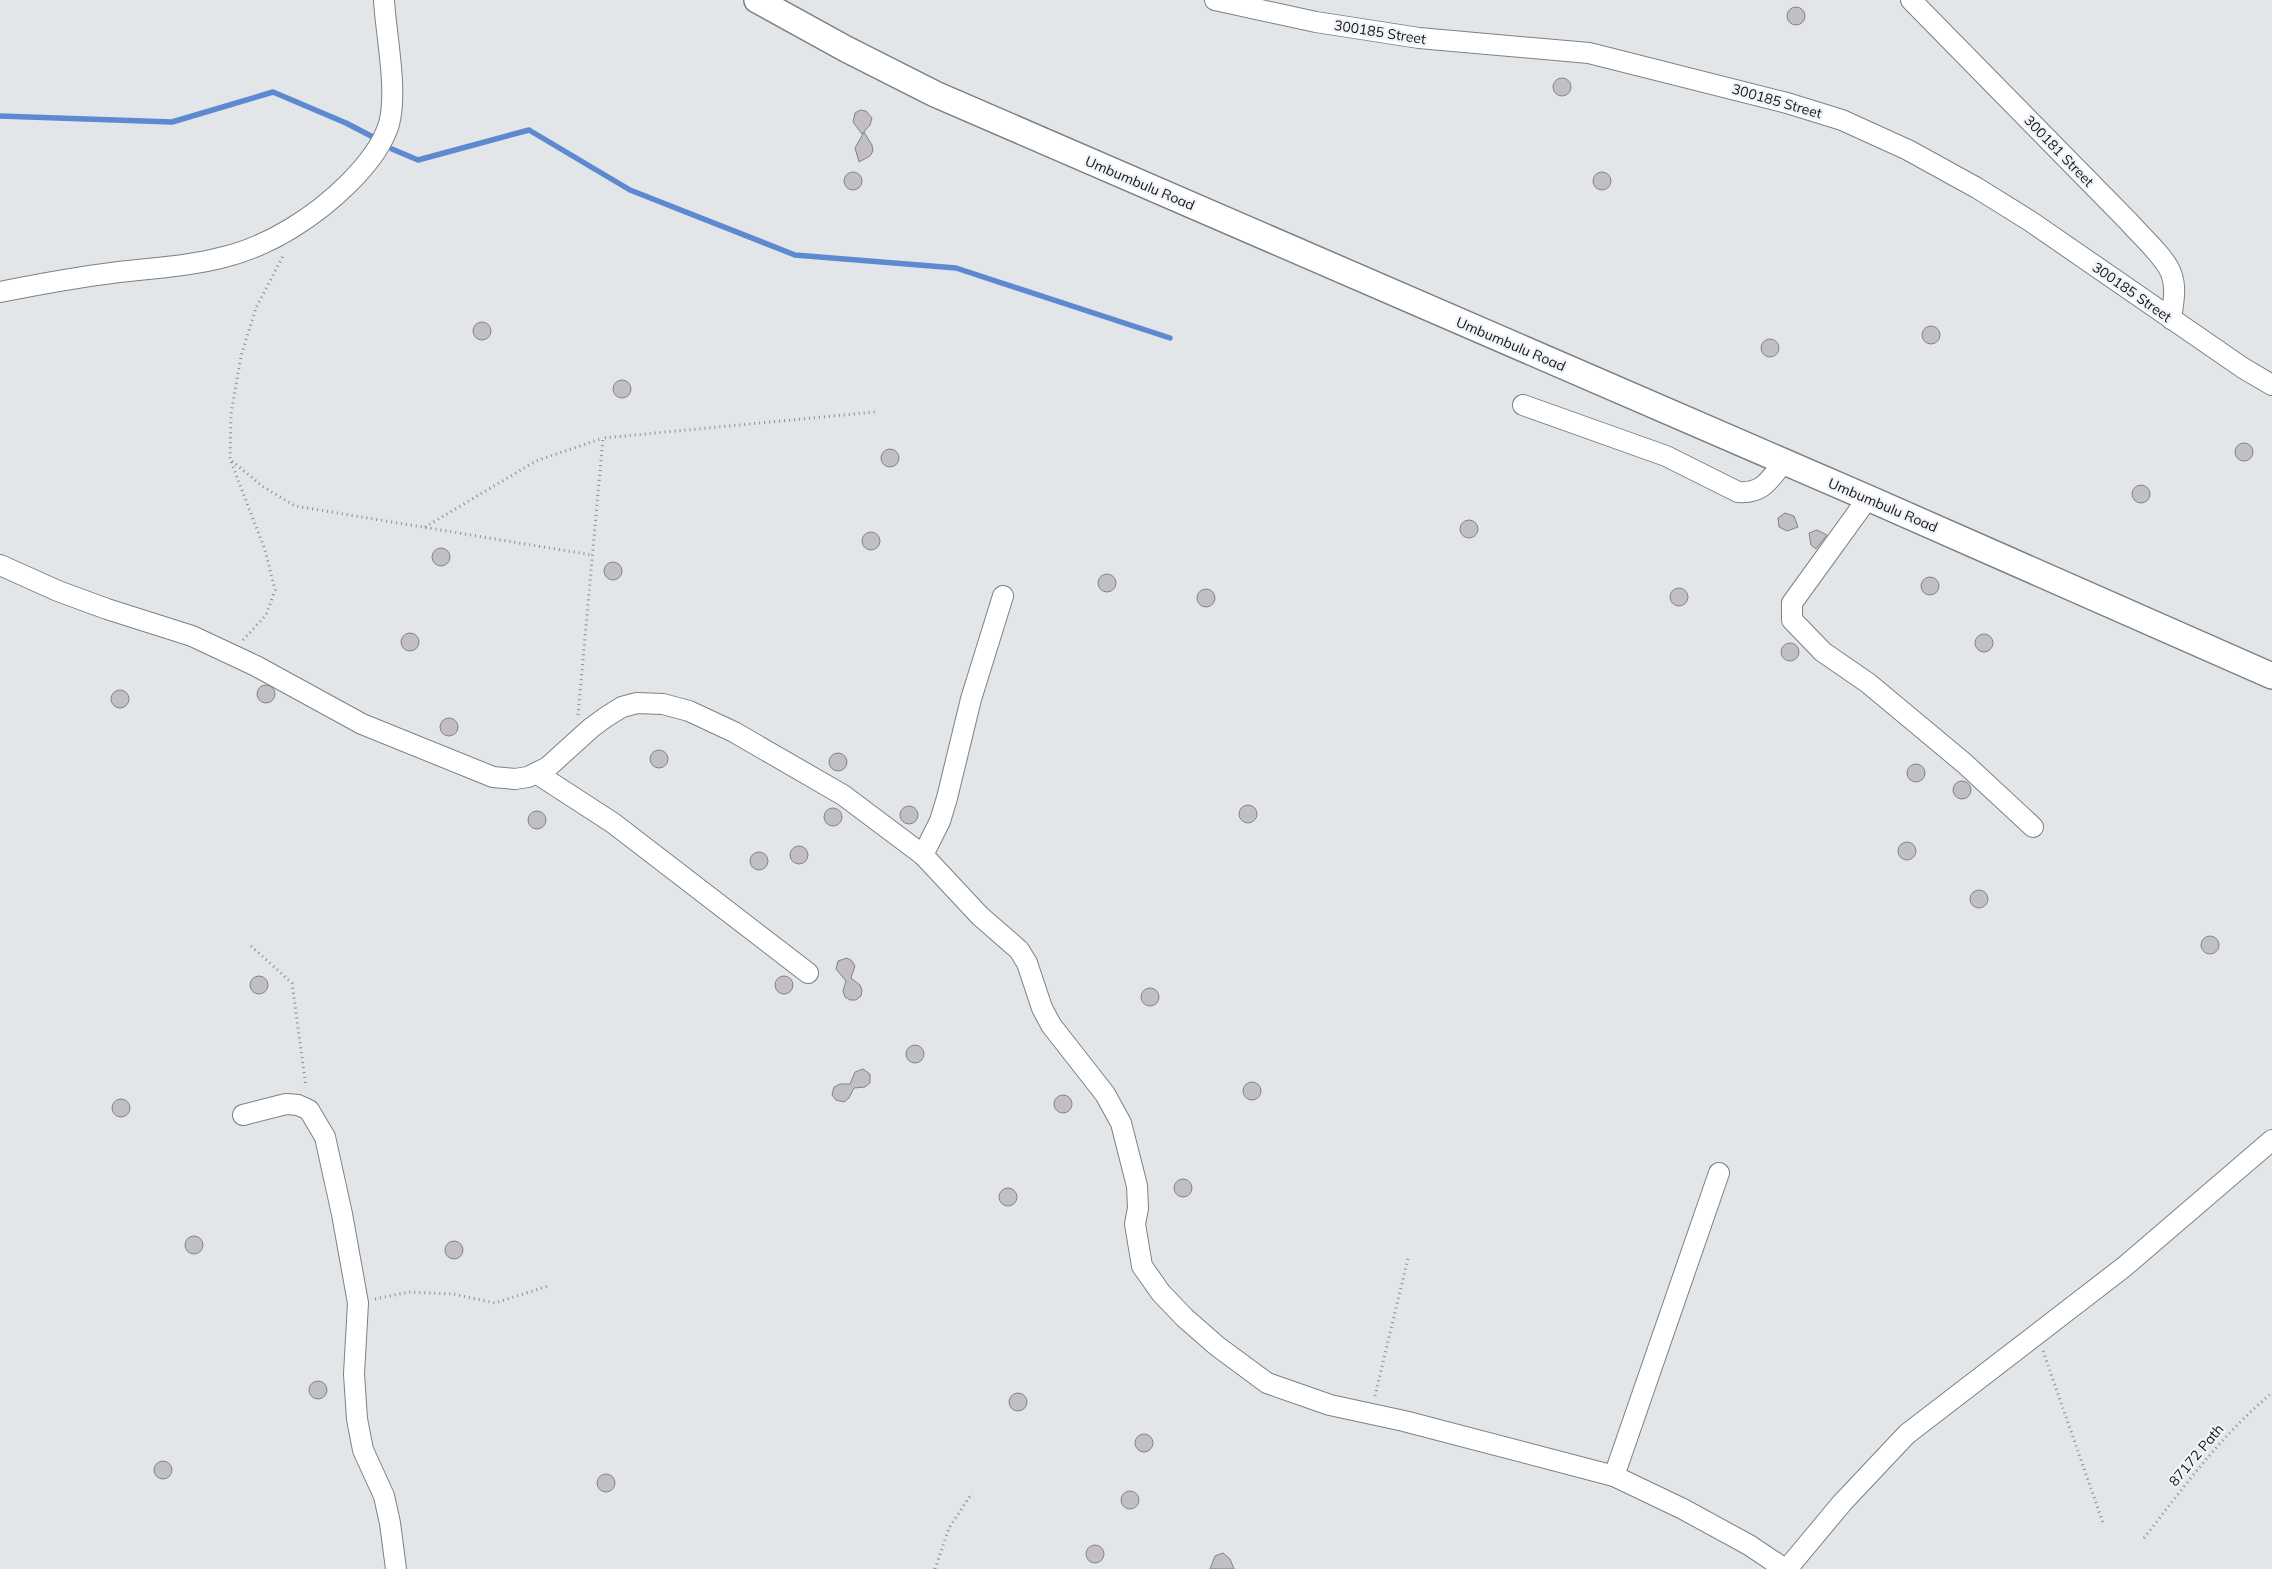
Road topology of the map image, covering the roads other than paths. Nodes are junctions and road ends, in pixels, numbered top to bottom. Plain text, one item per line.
1 (384, 0) edge
2 (757, 0) edge
3 (1215, 0) edge
4 (1911, 0) edge
5 (0, 292) edge
6 (2171, 319) junction
7 (2272, 385) edge
8 (1523, 405) dead end
9 (1783, 463) junction
10 (1868, 498) junction
11 (0, 565) edge
12 (1003, 596) dead end
13 (2272, 676) edge
14 (536, 774) junction
15 (2033, 827) dead end
16 (923, 855) junction
17 (808, 972) dead end
18 (244, 1115) dead end
19 (2272, 1140) edge
20 (1719, 1173) dead end
21 (1614, 1476) junction
22 (396, 1569) edge
23 (1786, 1569) edge

1 - 5 street
2 - 9 main road, Umbumbulu Road
3 - 6 street, 300185 Street
4 - 6 street, 300181 Street
6 - 7 street, 300185 Street
8 - 9 street
9 - 10 main road, Umbumbulu Road
10 - 13 main road, Umbumbulu Road
10 - 15 street
11 - 14 street
12 - 16 street
14 - 16 street
14 - 17 street
16 - 21 street
18 - 22 street
19 - 23 street
20 - 21 street
21 - 23 street

